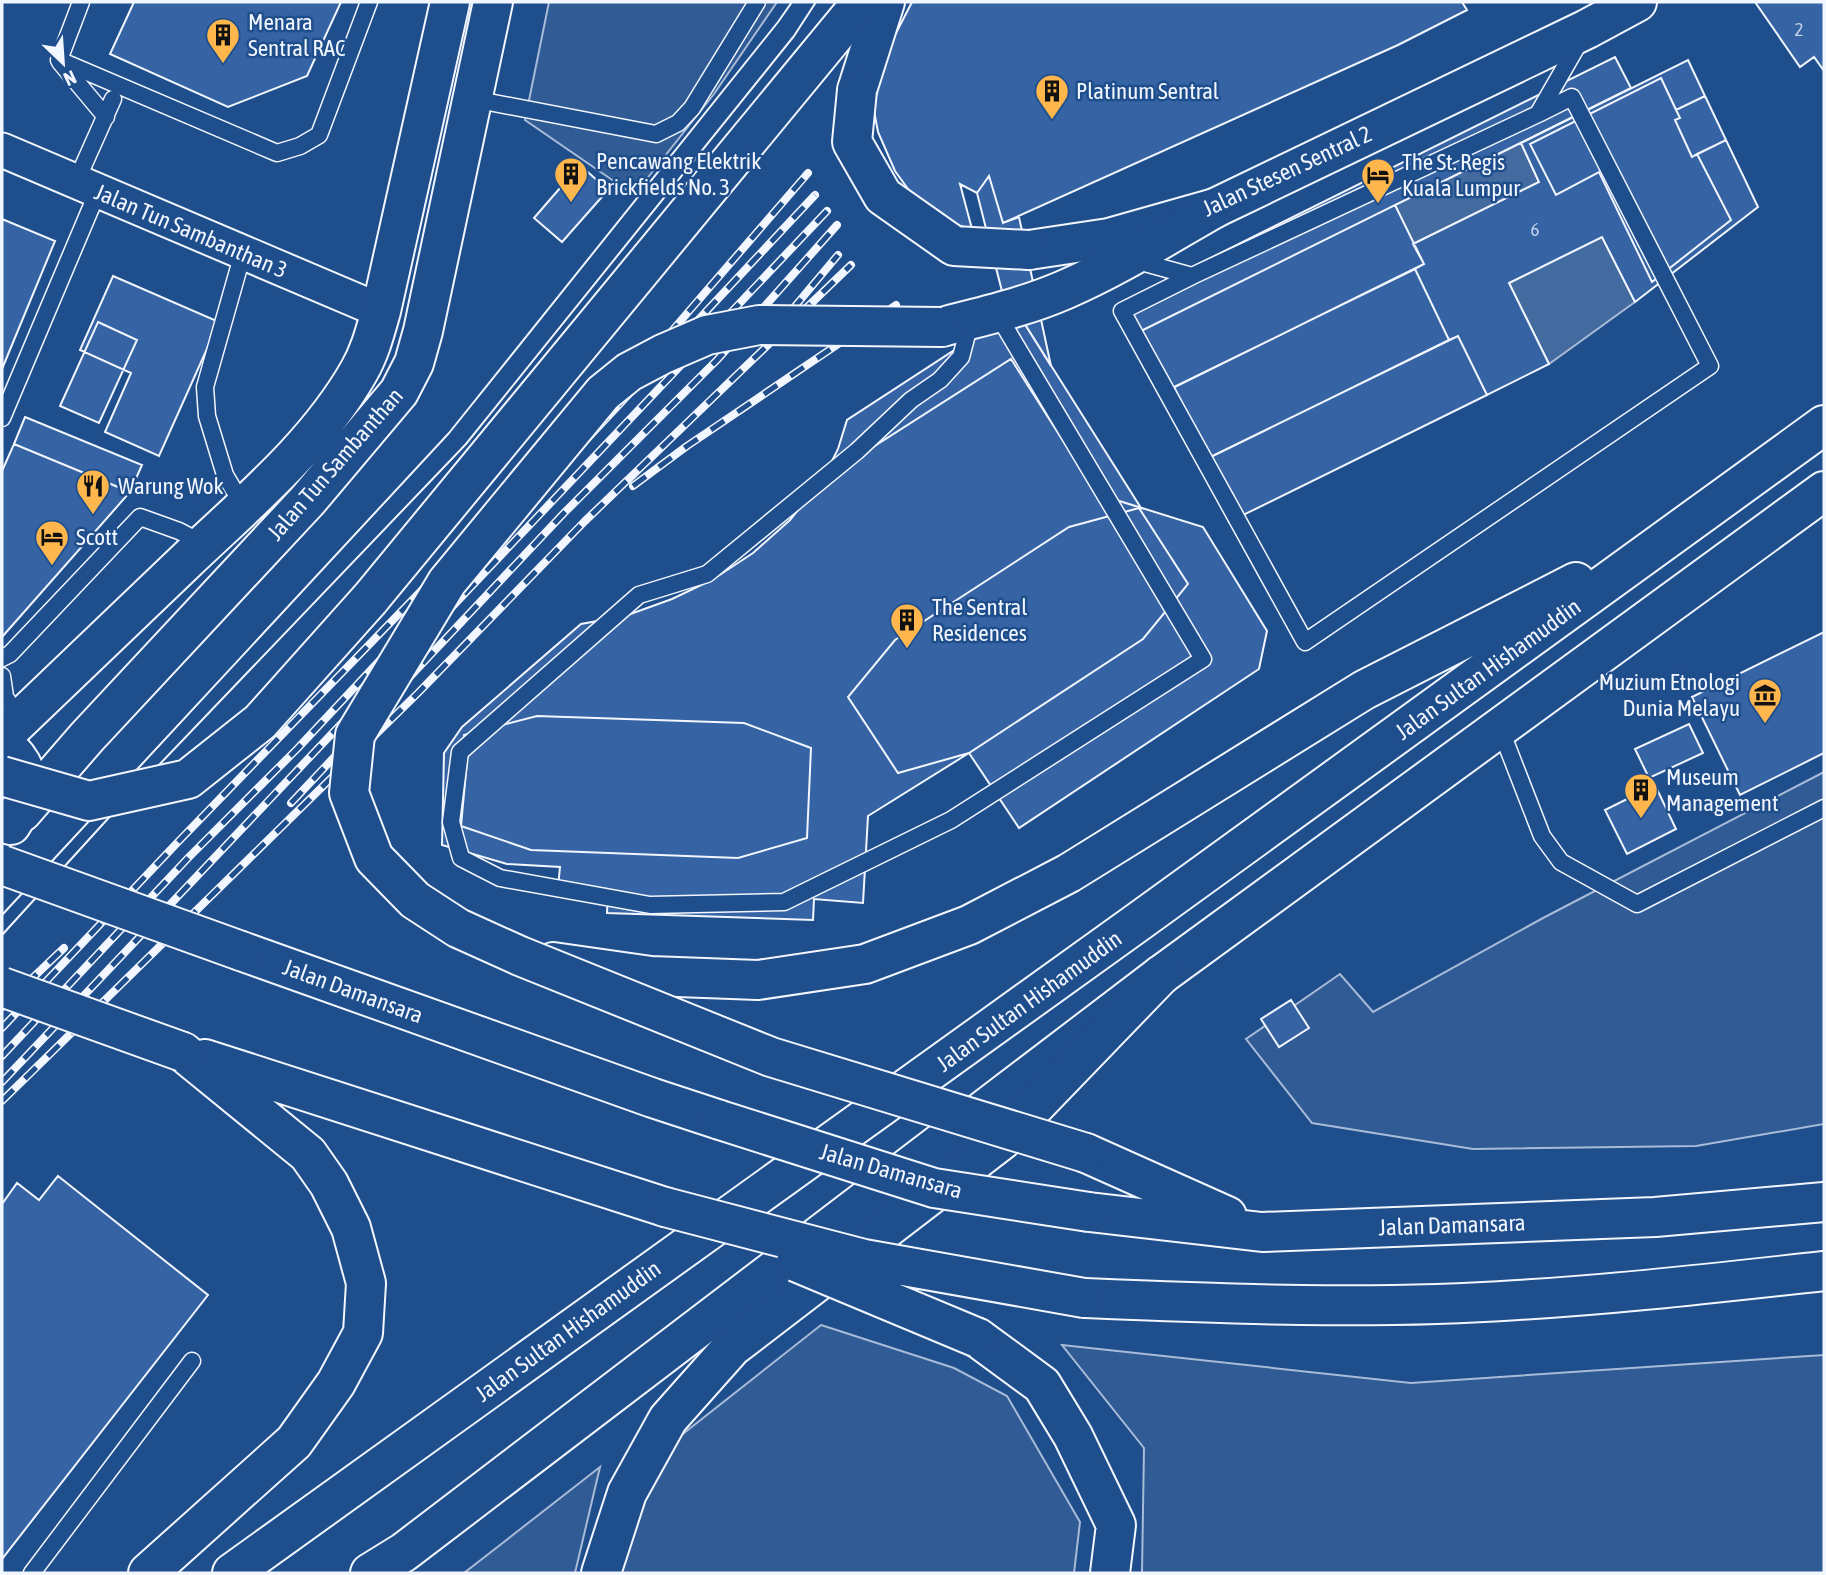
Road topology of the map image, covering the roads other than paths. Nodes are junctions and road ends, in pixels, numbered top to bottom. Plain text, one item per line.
1 (81, 2) edge
2 (369, 2) edge
3 (450, 2) edge
4 (493, 2) edge
5 (757, 2) edge
6 (862, 2) edge
7 (885, 2) edge
8 (1637, 2) edge
9 (1587, 29) junction
10 (59, 60) junction
11 (113, 99) dead end
12 (473, 99) junction
13 (1538, 114) junction
14 (106, 117) junction
15 (2, 150) edge
16 (87, 186) junction
17 (1215, 208) junction
18 (243, 253) junction
19 (1128, 258) junction
20 (1192, 276) junction
21 (381, 311) junction
22 (969, 320) junction
23 (2, 418) edge
24 (1824, 425) edge
25 (1824, 491) edge
26 (243, 507) junction
27 (1685, 527) junction
28 (204, 544) junction
29 (2, 658) edge
30 (2, 676) edge
31 (1500, 728) junction
32 (8, 733) edge
33 (2, 776) edge
34 (1824, 808) edge
35 (6, 830) edge
36 (2, 865) edge
37 (520, 956) junction
38 (1161, 975) junction
39 (2, 987) edge
40 (183, 1052) junction
41 (1824, 1202) edge
42 (665, 1207) junction
43 (1262, 1232) junction
44 (1824, 1271) edge
45 (191, 1361) dead end
46 (32, 1573) edge
47 (148, 1573) edge
48 (232, 1573) edge
49 (370, 1573) edge
50 (601, 1573) edge
51 (1110, 1573) edge

1 - 10 lane
2 - 10 lane
3 - 21 main road, Jalan Tun Sambanthan
4 - 12 main road, Jalan Tun Sambanthan
5 - 12 lane
6 - 33 main road, bridge
7 - 17 main road, Jalan Stesen Sentral 2, bridge
8 - 9 main road, Jalan Stesen Sentral 2
9 - 13 lane
9 - 17 main road, Jalan Stesen Sentral 2
10 - 14 lane
11 - 14 lane
12 - 35 main road, Jalan Tun Sambanthan
13 - 20 lane
13 - 20 lane
14 - 16 lane
15 - 16 street, Jalan Tun Sambanthan 3
16 - 18 street, Jalan Tun Sambanthan 3
16 - 23 lane
17 - 19 main road
18 - 21 street, Jalan Tun Sambanthan 3
18 - 26 lane
19 - 20 lane
19 - 22 main road
21 - 26 main road, Jalan Tun Sambanthan
22 - 22 lane
22 - 37 main road, bridge
24 - 27 main road, Jalan Sultan Hishamuddin
25 - 31 main road
26 - 28 main road, Jalan Tun Sambanthan
27 - 37 main road
27 - 48 main road, Jalan Sultan Hishamuddin
28 - 29 lane
28 - 32 main road, Jalan Tun Sambanthan
30 - 32 lane
31 - 34 lane
31 - 38 main road
32 - 35 main road
36 - 43 main road, Jalan Damansara, bridge
37 - 43 main road, bridge
38 - 49 main road
38 - 50 main road
39 - 40 main road, bridge
40 - 42 main road
40 - 47 main road
41 - 43 main road, Jalan Damansara
42 - 44 main road, bridge
42 - 51 main road, bridge
45 - 46 lane

